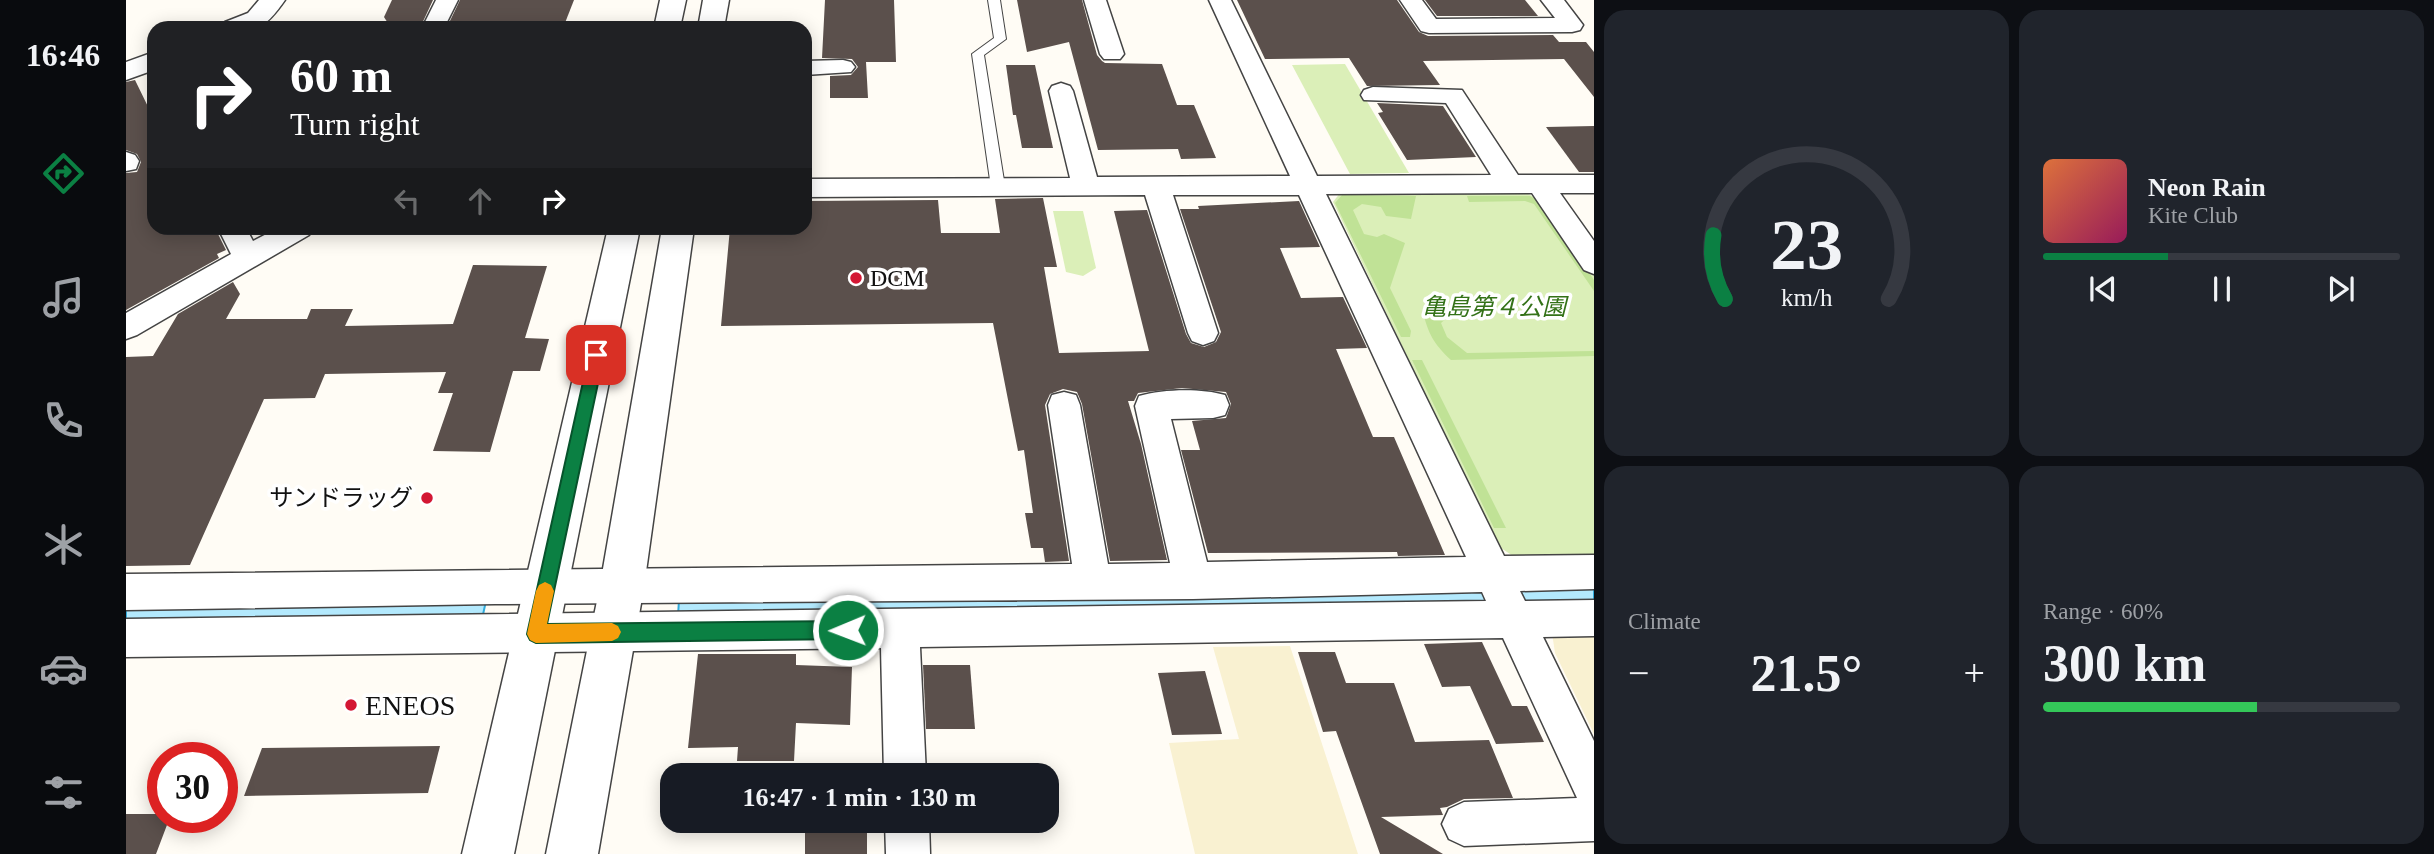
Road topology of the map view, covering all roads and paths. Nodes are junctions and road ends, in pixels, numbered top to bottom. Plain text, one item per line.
1 (447, 0) edge
2 (673, 0) edge
3 (716, 0) edge
4 (994, 0) edge
5 (1096, 0) edge
6 (1220, 0) edge
7 (1412, 0) edge
8 (1552, 0) edge
9 (436, 21) edge
10 (668, 21) edge
11 (712, 21) edge
12 (1112, 54) dead end
13 (147, 63) edge
14 (843, 67) dead end
15 (812, 68) edge
16 (126, 72) edge
17 (1061, 91) dead end
18 (1373, 95) dead end
19 (1594, 184) edge
20 (1308, 185) junction
21 (1511, 185) junction
22 (1540, 185) junction
23 (1086, 186) junction
24 (1156, 186) junction
25 (998, 187) junction
26 (812, 188) edge
27 (236, 235) edge
28 (286, 235) edge
29 (622, 235) edge
30 (677, 235) edge
31 (247, 257) junction
32 (1594, 263) edge
33 (126, 327) edge
34 (1203, 333) dead end
35 (1064, 405) dead end
36 (1213, 405) dead end
37 (1594, 572) edge
38 (1193, 581) junction
39 (1093, 582) junction
40 (546, 586) junction
41 (622, 586) junction
42 (126, 592) edge
43 (1502, 595) junction
44 (1594, 618) edge
45 (901, 629) junction
46 (613, 632) junction
47 (536, 634) junction
48 (126, 638) edge
49 (905, 763) edge
50 (1594, 787) edge
51 (1594, 819) edge
52 (1464, 824) dead end
53 (907, 833) edge
54 (488, 854) edge
55 (572, 854) edge
56 (908, 854) edge

1 - 9 street
2 - 10 street
3 - 11 street
4 - 25 lane
5 - 12 street
6 - 20 street
7 - 8 street
13 - 16 street
14 - 15 street
17 - 23 street
18 - 21 street
19 - 22 street
20 - 21 street
20 - 24 street
20 - 43 street
21 - 22 street
22 - 32 street
23 - 24 street
23 - 25 street
24 - 34 street
25 - 26 street
27 - 31 street
28 - 31 street
29 - 40 street
30 - 41 street
31 - 33 street
35 - 39 street
36 - 38 street
37 - 43 street
38 - 39 street
38 - 43 street
39 - 41 street
40 - 41 street
40 - 42 street
40 - 47 street
41 - 46 street
43 - 44 street
43 - 45 street
43 - 50 street
45 - 46 street
45 - 49 street
46 - 47 street
46 - 55 street
47 - 48 street
47 - 54 street
51 - 52 street
53 - 56 street

